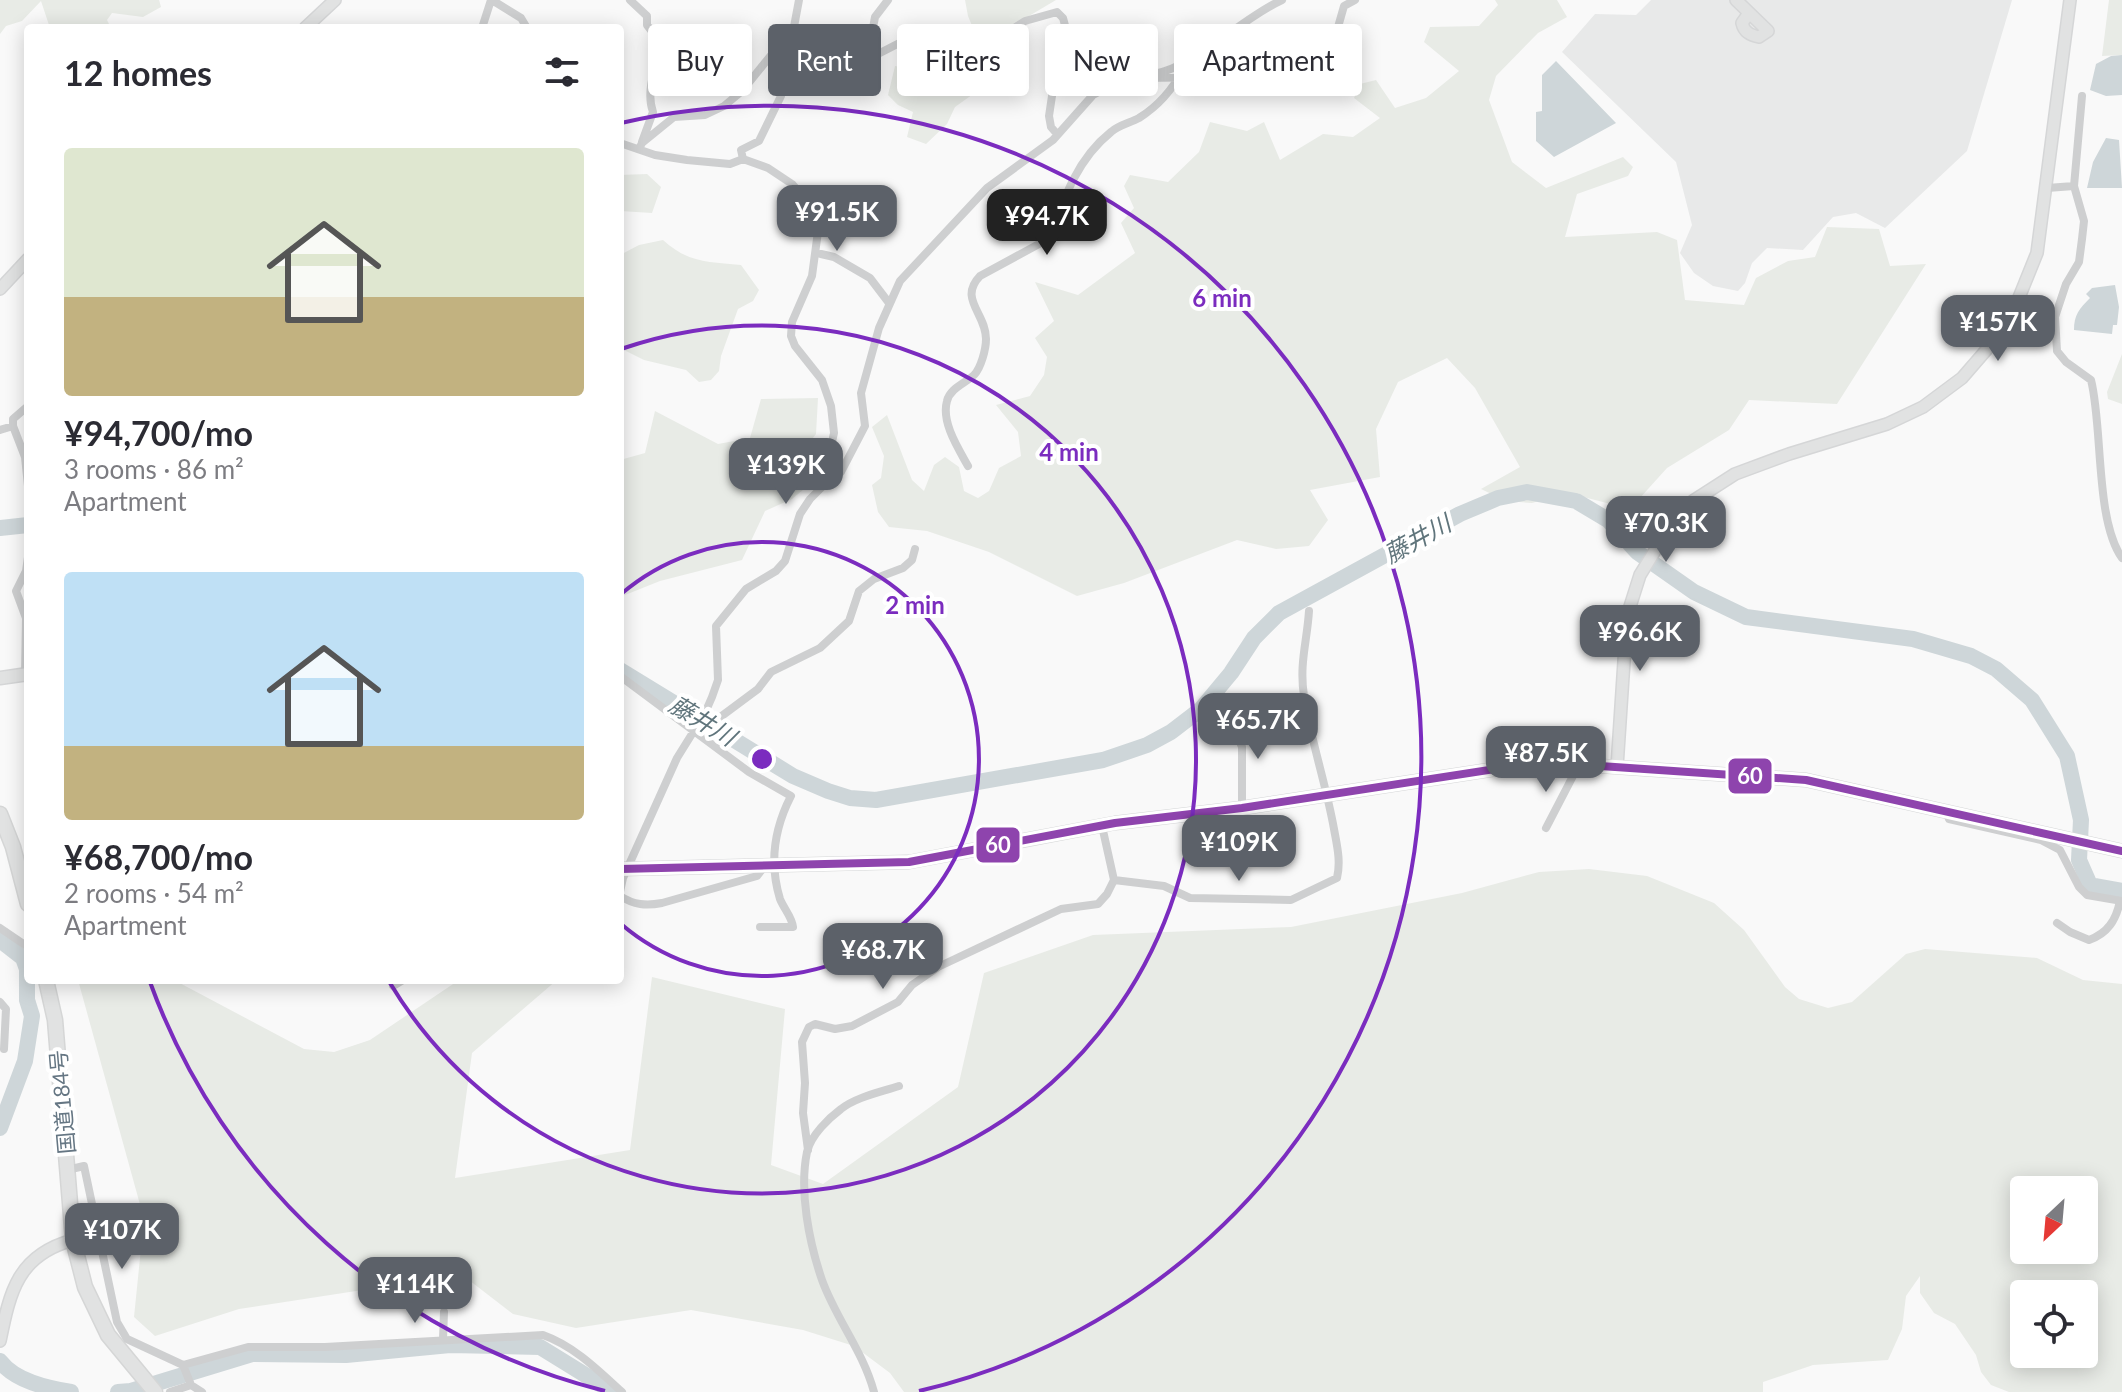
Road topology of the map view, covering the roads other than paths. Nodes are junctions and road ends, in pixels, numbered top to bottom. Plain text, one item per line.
1 (335, 0) edge
2 (492, 0) edge
3 (630, 0) edge
4 (799, 0) edge
5 (888, 0) edge
6 (1282, 0) edge
7 (1355, 0) edge
8 (1736, 0) edge
9 (2070, 0) edge
10 (1749, 13) dead end
11 (309, 24) edge
12 (483, 24) edge
13 (525, 24) edge
14 (796, 24) edge
15 (874, 24) edge
16 (1241, 24) edge
17 (1339, 24) edge
18 (881, 52) edge
19 (768, 59) edge
20 (1174, 85) edge
21 (781, 96) edge
22 (1092, 96) edge
23 (2082, 96) dead end
24 (1057, 134) junction
25 (624, 144) edge
26 (640, 146) junction
27 (743, 159) junction
28 (2074, 186) junction
29 (2047, 188) junction
30 (819, 224) junction
31 (821, 254) junction
32 (24, 263) edge
33 (812, 276) junction
34 (0, 289) edge
35 (889, 303) junction
36 (24, 409) edge
37 (13, 426) junction
38 (0, 430) edge
39 (24, 454) edge
40 (968, 466) dead end
41 (828, 481) junction
42 (915, 549) dead end
43 (2122, 558) edge
44 (24, 575) edge
45 (1309, 611) dead end
46 (24, 613) edge
47 (24, 674) edge
48 (0, 678) edge
49 (624, 679) edge
50 (705, 713) junction
51 (1232, 722) dead end
52 (692, 732) junction
53 (1571, 764) junction
54 (1617, 767) junction
55 (1328, 794) junction
56 (1242, 808) junction
57 (1946, 811) junction
58 (0, 814) edge
59 (1102, 826) junction
60 (1546, 828) dead end
61 (2122, 851) edge
62 (769, 867) junction
63 (624, 870) edge
64 (1114, 880) junction
65 (24, 889) edge
66 (624, 898) edge
67 (2121, 901) edge
68 (2057, 923) dead end
69 (760, 927) dead end
70 (0, 928) edge
71 (24, 944) edge
72 (47, 984) edge
73 (396, 984) edge
74 (393, 986) dead end
75 (0, 1002) edge
76 (4, 1049) dead end
77 (899, 1086) dead end
78 (808, 1150) junction
79 (67, 1170) junction
80 (73, 1240) junction
81 (444, 1312) dead end
82 (443, 1339) junction
83 (0, 1340) edge
84 (183, 1365) junction
85 (191, 1385) junction
86 (155, 1392) edge
87 (170, 1392) edge
88 (202, 1392) edge
89 (622, 1392) edge
90 (874, 1392) edge

1 - 11 street
2 - 12 street
2 - 13 street
3 - 26 street
4 - 14 street
5 - 15 street
6 - 16 street
7 - 17 street
8 - 10 street
9 - 29 street
18 - 24 street
19 - 26 street
20 - 40 street
21 - 27 street
22 - 24 street
23 - 28 street
24 - 35 street
25 - 26 street
26 - 27 street
27 - 30 street
28 - 29 street
28 - 43 street
29 - 54 street
30 - 31 street
30 - 33 street
31 - 33 street
31 - 35 street
32 - 34 street
33 - 41 street
35 - 41 street
36 - 37 street
37 - 38 street
37 - 39 street
41 - 50 street
42 - 50 street
44 - 46 street
45 - 55 street
47 - 48 main road
49 - 52 street
50 - 52 street
51 - 56 street
52 - 62 street
52 - 63 street
53 - 54 main road
53 - 55 main road
53 - 60 street
54 - 57 main road
55 - 56 main road
55 - 64 street
56 - 59 main road
57 - 61 main road
57 - 67 street
58 - 65 highway
59 - 62 main road
59 - 64 street
62 - 63 main road
62 - 66 street
62 - 69 street
64 - 78 street
67 - 68 street
70 - 71 street
72 - 79 highway, 国道184号
73 - 74 street
75 - 76 street
77 - 78 street
78 - 90 street
79 - 80 highway, 国道184号
79 - 84 street
80 - 83 street
80 - 86 highway, 国道184号
81 - 82 street
82 - 84 street
82 - 89 street
84 - 85 street
85 - 87 street
85 - 88 street

